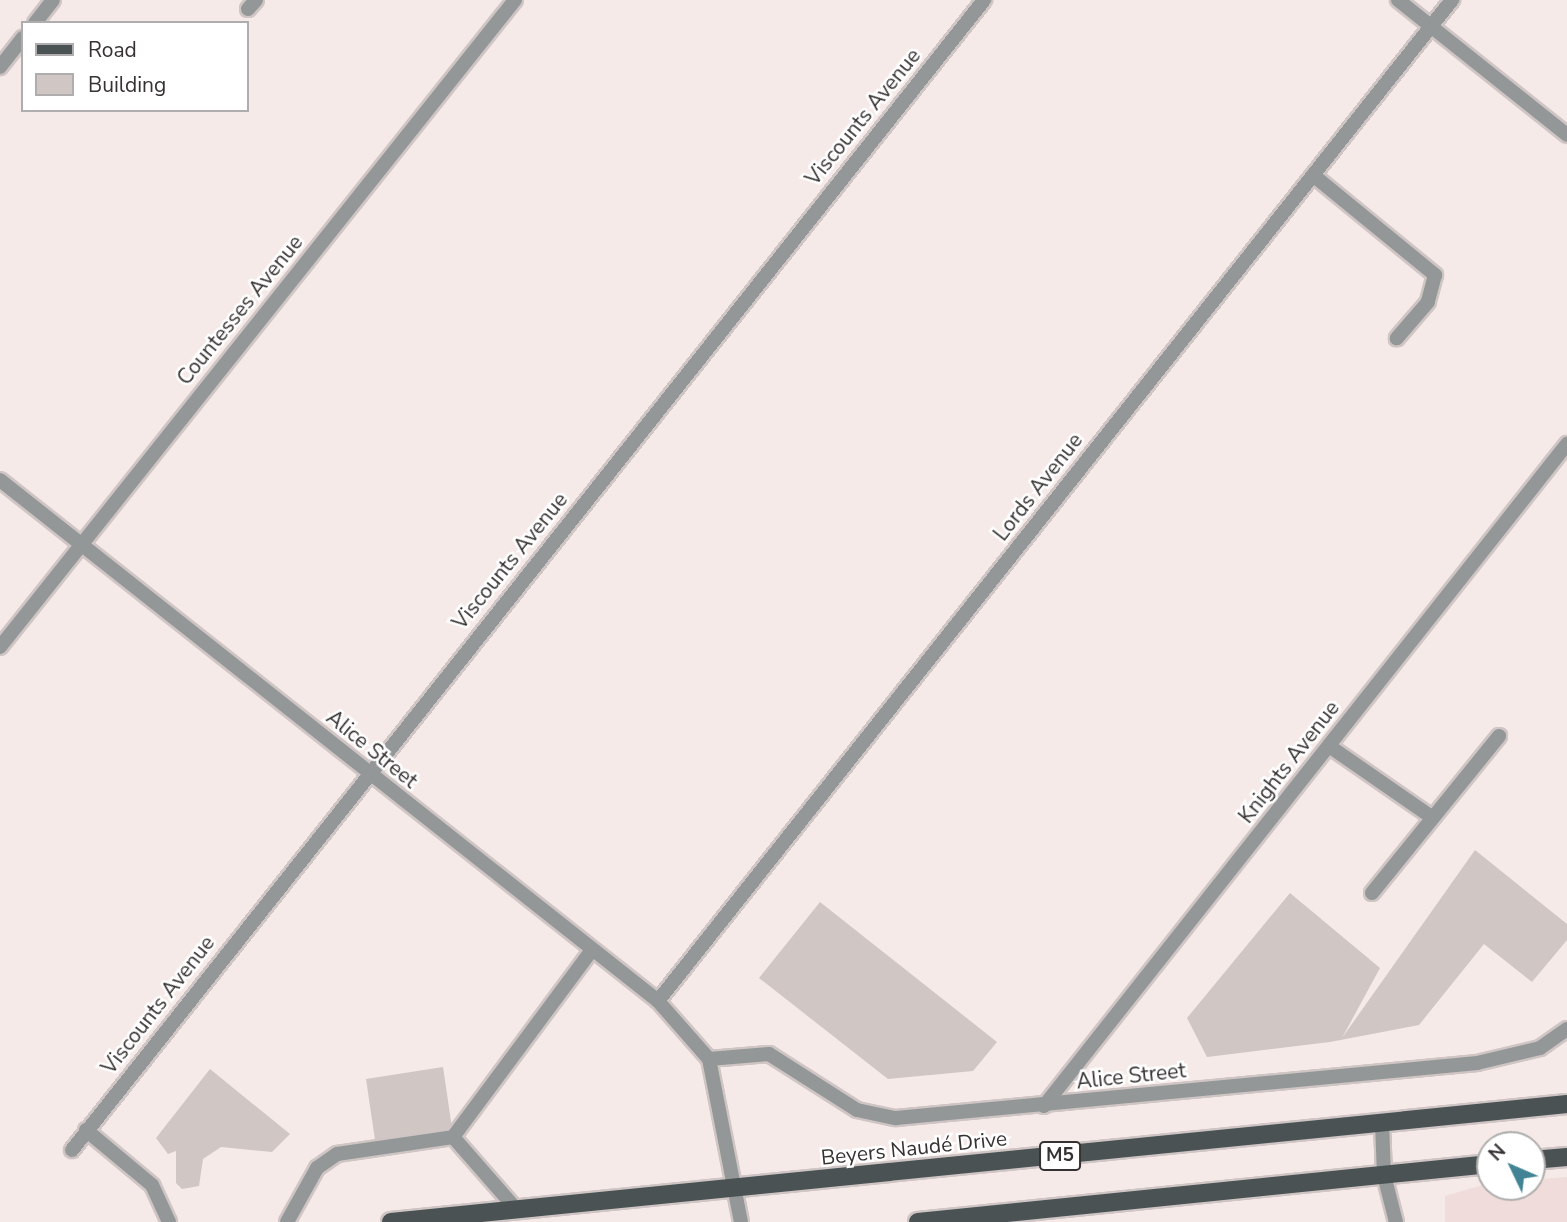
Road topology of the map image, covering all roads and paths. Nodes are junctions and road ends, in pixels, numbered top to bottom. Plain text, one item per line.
1 (53, 0) edge
2 (514, 0) edge
3 (984, 0) edge
4 (1398, 0) edge
5 (1452, 0) edge
6 (37, 21) edge
7 (1431, 26) junction
8 (21, 40) edge
9 (0, 66) edge
10 (1567, 135) edge
11 (1313, 175) junction
12 (1397, 338) dead end
13 (1567, 444) edge
14 (0, 480) edge
15 (80, 544) junction
16 (0, 647) edge
17 (1499, 736) dead end
18 (1329, 746) junction
19 (368, 774) junction
20 (1433, 818) junction
21 (1372, 893) dead end
22 (592, 950) junction
23 (658, 1001) junction
24 (1567, 1029) edge
25 (709, 1059) junction
26 (1567, 1104) edge
27 (1044, 1106) junction
28 (1382, 1123) junction
29 (86, 1130) junction
30 (453, 1137) junction
31 (72, 1150) dead end
32 (1567, 1157) edge
33 (1546, 1159) edge
34 (1476, 1165) edge
35 (1384, 1175) junction
36 (737, 1189) junction
37 (516, 1209) junction
38 (169, 1222) edge
39 (286, 1222) edge
40 (391, 1222) edge
41 (741, 1222) edge
42 (918, 1222) edge
43 (1396, 1222) edge

1 - 6 street
2 - 15 street, Countesses Avenue
3 - 19 street, Viscounts Avenue
4 - 7 street
5 - 7 street, Lords Avenue
7 - 10 street
7 - 11 street, Lords Avenue
8 - 9 street
11 - 12 street
11 - 23 street, Lords Avenue
13 - 18 street, Knights Avenue
14 - 15 street, Alice Street
15 - 16 street, Countesses Avenue
15 - 19 street, Alice Street
17 - 20 street
18 - 20 street
18 - 27 street, Knights Avenue
19 - 22 street, Alice Street
19 - 29 street, Viscounts Avenue
20 - 21 street
22 - 23 street, Alice Street
22 - 30 street
23 - 25 street, Alice Street
24 - 27 street, Alice Street
25 - 27 street, Alice Street
25 - 36 street, Alice Street
26 - 28 main road, Beyers Naudé Drive / M5
28 - 35 street
28 - 36 main road, Beyers Naudé Drive / M5
29 - 31 street, Viscounts Avenue
29 - 38 street
30 - 37 street
30 - 39 street
32 - 33 main road
34 - 35 main road
35 - 42 main road
35 - 43 street
36 - 37 main road, Beyers Naudé Drive / M5
36 - 41 street, Alice Street
37 - 40 main road, Beyers Naudé Drive / M5

